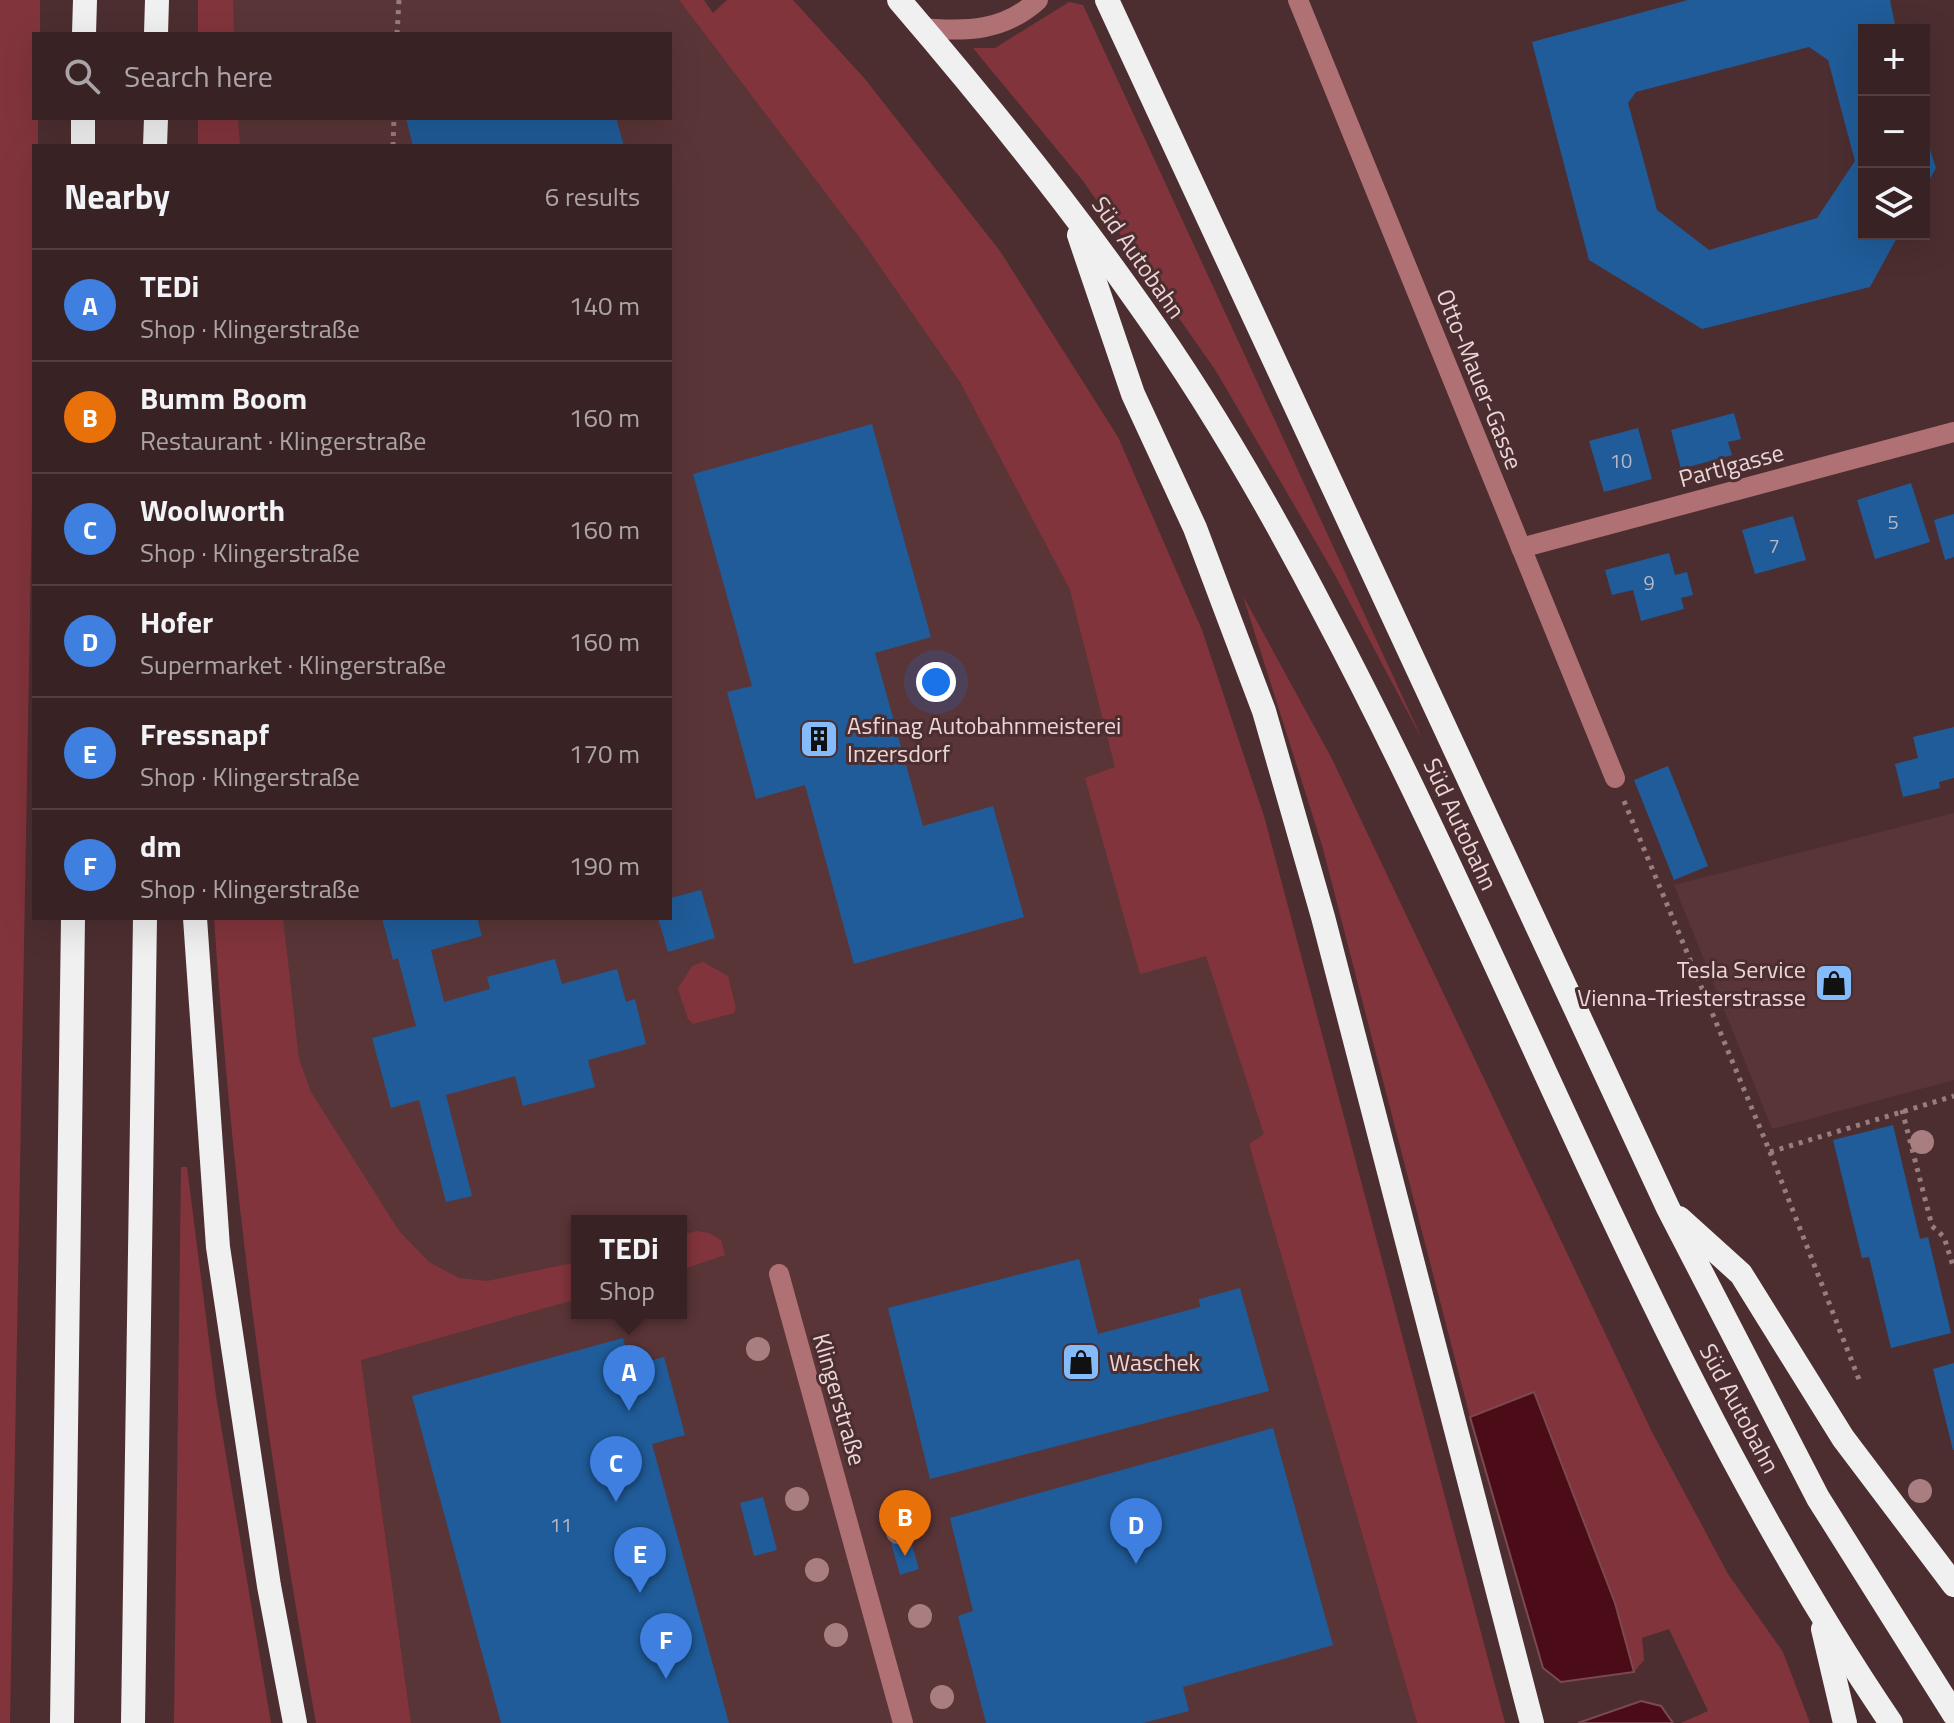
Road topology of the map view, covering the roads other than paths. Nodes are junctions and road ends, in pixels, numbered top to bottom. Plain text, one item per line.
1 (85, 0) edge
2 (157, 0) edge
3 (899, 0) edge
4 (1038, 0) edge
5 (1107, 0) edge
6 (1298, 0) edge
7 (923, 28) junction
8 (84, 32) edge
9 (156, 32) edge
10 (83, 120) edge
11 (156, 120) edge
12 (83, 144) edge
13 (155, 144) edge
14 (1071, 210) junction
15 (1954, 432) edge
16 (1521, 548) junction
17 (1615, 778) road end
18 (73, 920) edge
19 (145, 920) edge
20 (195, 920) edge
21 (1668, 1208) junction
22 (779, 1274) dead end
23 (1954, 1585) edge
24 (1818, 1607) junction
25 (1948, 1705) edge
26 (1887, 1718) edge
27 (62, 1723) edge
28 (133, 1723) edge
29 (295, 1723) edge
30 (903, 1723) edge
31 (1532, 1723) edge
32 (1845, 1723) edge

1 - 8 highway
2 - 9 highway
3 - 7 highway, Süd Autobahn
4 - 7 street
5 - 21 highway, Süd Autobahn
6 - 16 street, Otto-Mauer-Gasse
7 - 14 highway, Süd Autobahn
10 - 12 highway
11 - 13 highway
14 - 24 highway, Süd Autobahn
14 - 31 highway
15 - 16 street, Partlgasse
16 - 17 street, Otto-Mauer-Gasse
18 - 27 highway
19 - 28 highway
20 - 29 highway
21 - 23 highway
21 - 25 highway, Süd Autobahn
22 - 30 street, Klingerstraße
24 - 26 highway, Süd Autobahn
24 - 32 highway

